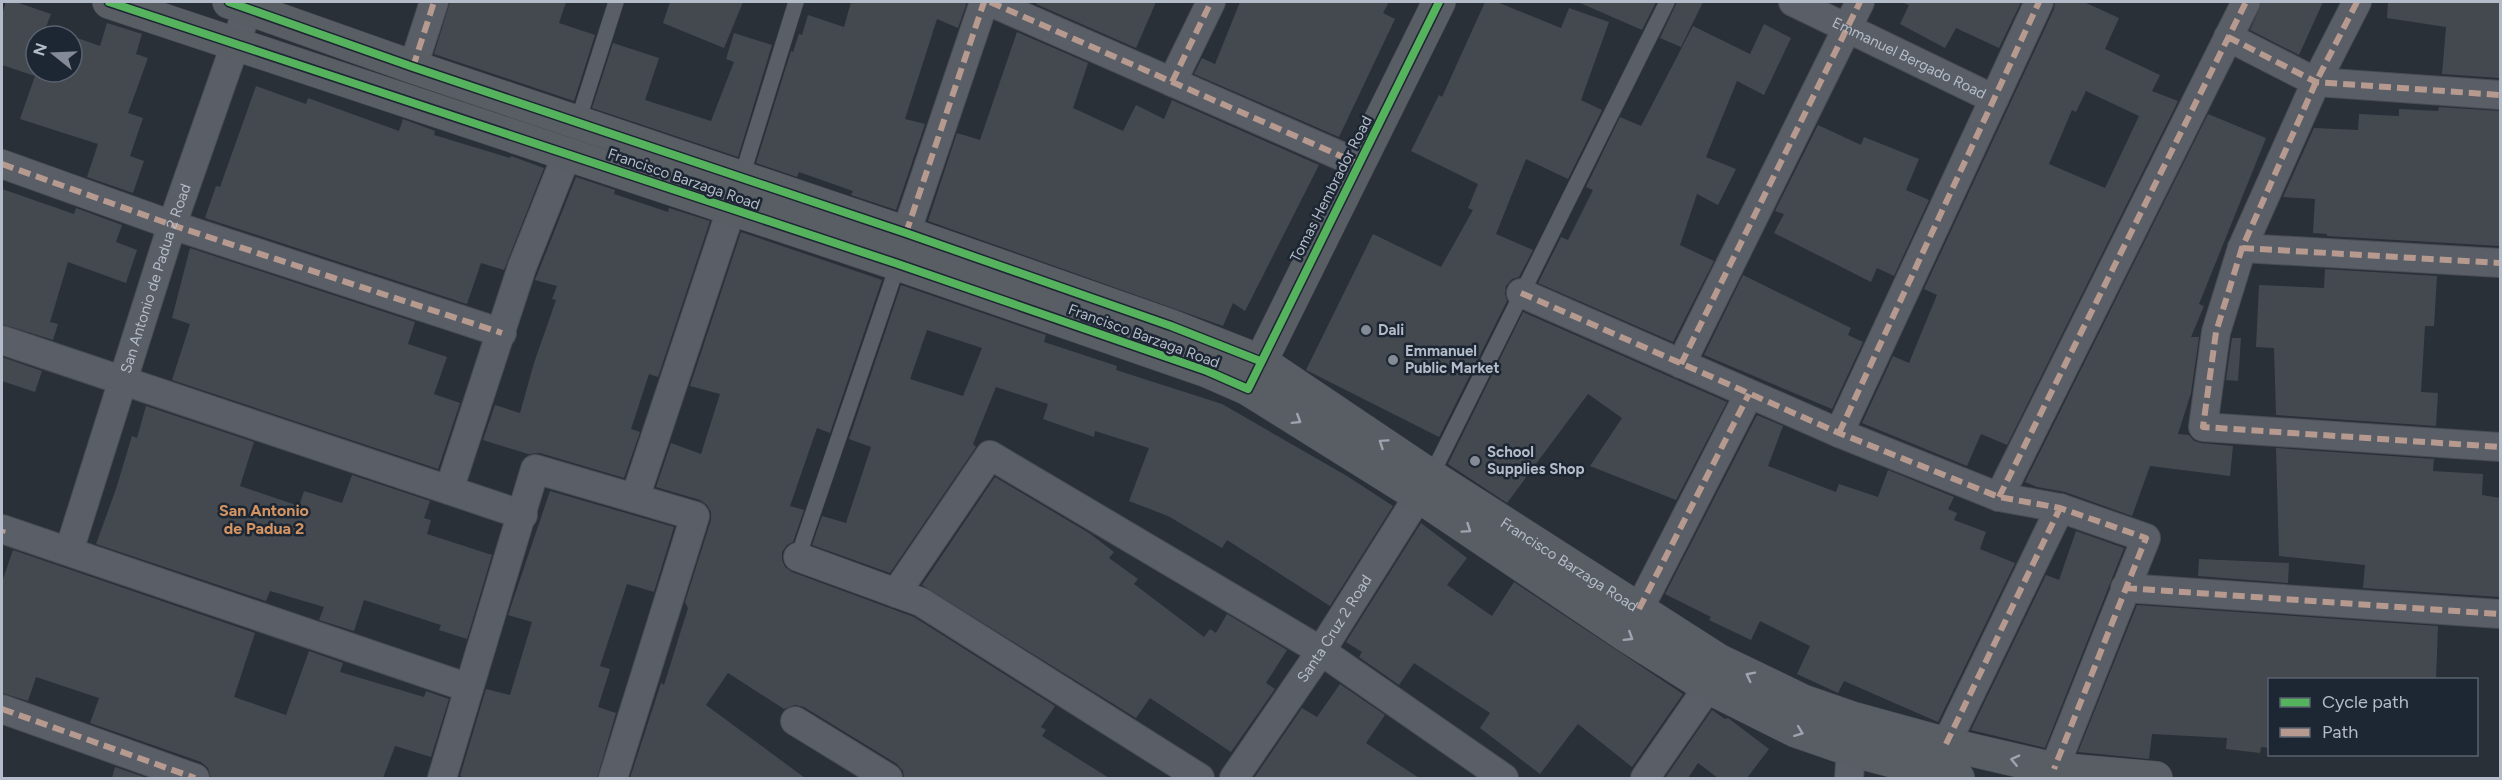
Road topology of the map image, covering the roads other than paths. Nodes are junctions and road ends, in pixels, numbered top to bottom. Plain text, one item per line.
1 (109, 2) edge
2 (434, 2) edge
3 (616, 2) edge
4 (796, 2) edge
5 (984, 2) edge
6 (990, 2) edge
7 (1211, 2) edge
8 (1439, 2) edge
9 (1667, 2) edge
10 (1793, 2) edge
11 (1860, 2) edge
12 (2039, 2) edge
13 (2246, 2) edge
14 (2357, 2) edge
15 (243, 4) edge
16 (1848, 28) junction
17 (2228, 37) junction
18 (236, 43) junction
19 (413, 68) junction
20 (1172, 82) junction
21 (2316, 82) junction
22 (2500, 95) edge
23 (1994, 99) junction
24 (572, 139) junction
25 (2, 164) edge
26 (1359, 164) junction
27 (741, 179) junction
28 (731, 210) junction
29 (172, 225) junction
30 (2242, 248) junction
31 (902, 249) junction
32 (2500, 263) edge
33 (1521, 293) junction
34 (502, 333) junction
35 (2, 340) edge
36 (1682, 364) junction
37 (1254, 375) junction
38 (122, 380) junction
39 (1749, 394) junction
40 (1839, 433) junction
41 (2500, 447) edge
42 (1425, 486) junction
43 (449, 490) junction
44 (1999, 496) junction
45 (635, 498) junction
46 (2060, 508) junction
47 (523, 515) junction
48 (2, 530) edge
49 (69, 550) junction
50 (798, 556) joint
51 (2126, 588) junction
52 (896, 593) junction
53 (1639, 609) junction
54 (2500, 614) edge
55 (1321, 651) junction
56 (1708, 687) junction
57 (469, 688) junction
58 (2, 709) edge
59 (795, 721) dead end
60 (1946, 744) junction
61 (1850, 764) edge
62 (2054, 769) junction
63 (195, 778) edge
64 (442, 778) edge
65 (613, 778) edge
66 (888, 778) edge
67 (1200, 778) edge
68 (1234, 778) edge
69 (1503, 778) edge
70 (1645, 778) edge
71 (1958, 778) edge
72 (2156, 778) edge

1 - 18 street, Francisco Barzaga Road
2 - 19 street
3 - 24 lane
4 - 27 lane
5 - 31 street
6 - 20 street
7 - 20 street
8 - 26 street, Tomas Hembrador Road
9 - 33 lane
10 - 16 street, Emmanuel Bergado Road
11 - 16 street
12 - 23 street
13 - 17 street
14 - 21 street
15 - 18 street, San Antonio de Padua 2 Road
15 - 19 street, Francisco Barzaga Road
16 - 23 street, Emmanuel Bergado Road
16 - 36 street
17 - 21 street
17 - 44 street
18 - 24 street, Francisco Barzaga Road
18 - 29 street, San Antonio de Padua 2 Road
19 - 24 street, Francisco Barzaga Road
20 - 26 street
21 - 22 street
21 - 30 street
23 - 40 street
24 - 27 street, Francisco Barzaga Road
24 - 28 street, Francisco Barzaga Road
24 - 34 street
25 - 29 street
26 - 37 street, Tomas Hembrador Road
27 - 31 street, Francisco Barzaga Road
28 - 31 street, Francisco Barzaga Road
28 - 45 street
29 - 34 street
29 - 38 street, San Antonio de Padua 2 Road
30 - 32 street
30 - 41 street
31 - 37 street, Francisco Barzaga Road
31 - 50 lane
33 - 36 street
33 - 42 lane
34 - 43 street
35 - 38 street
36 - 39 street
37 - 42 street, Francisco Barzaga Road
38 - 43 street
38 - 49 street, San Antonio de Padua 2 Road
39 - 40 street
39 - 53 street
40 - 44 street
42 - 53 street, Francisco Barzaga Road
42 - 55 street, Santa Cruz 2 Road
42 -> 56 street, Francisco Barzaga Road
43 - 47 street
44 - 46 street
45 - 47 street
45 - 65 street
46 - 51 street
46 - 60 street
47 - 57 street
48 - 49 street
49 - 57 street
50 - 52 street
51 - 54 street
51 - 62 street
52 - 55 street
52 - 67 street
60 -> 53 street, Francisco Barzaga Road
55 - 68 street, Santa Cruz 2 Road
55 - 69 street
56 -> 61 street, Francisco Barzaga Road
56 - 70 street
57 - 64 street
58 - 63 street
59 - 66 street
62 -> 60 street, Francisco Barzaga Road
61 - 71 street, Francisco Barzaga Road
62 - 72 street, Francisco Barzaga Road

